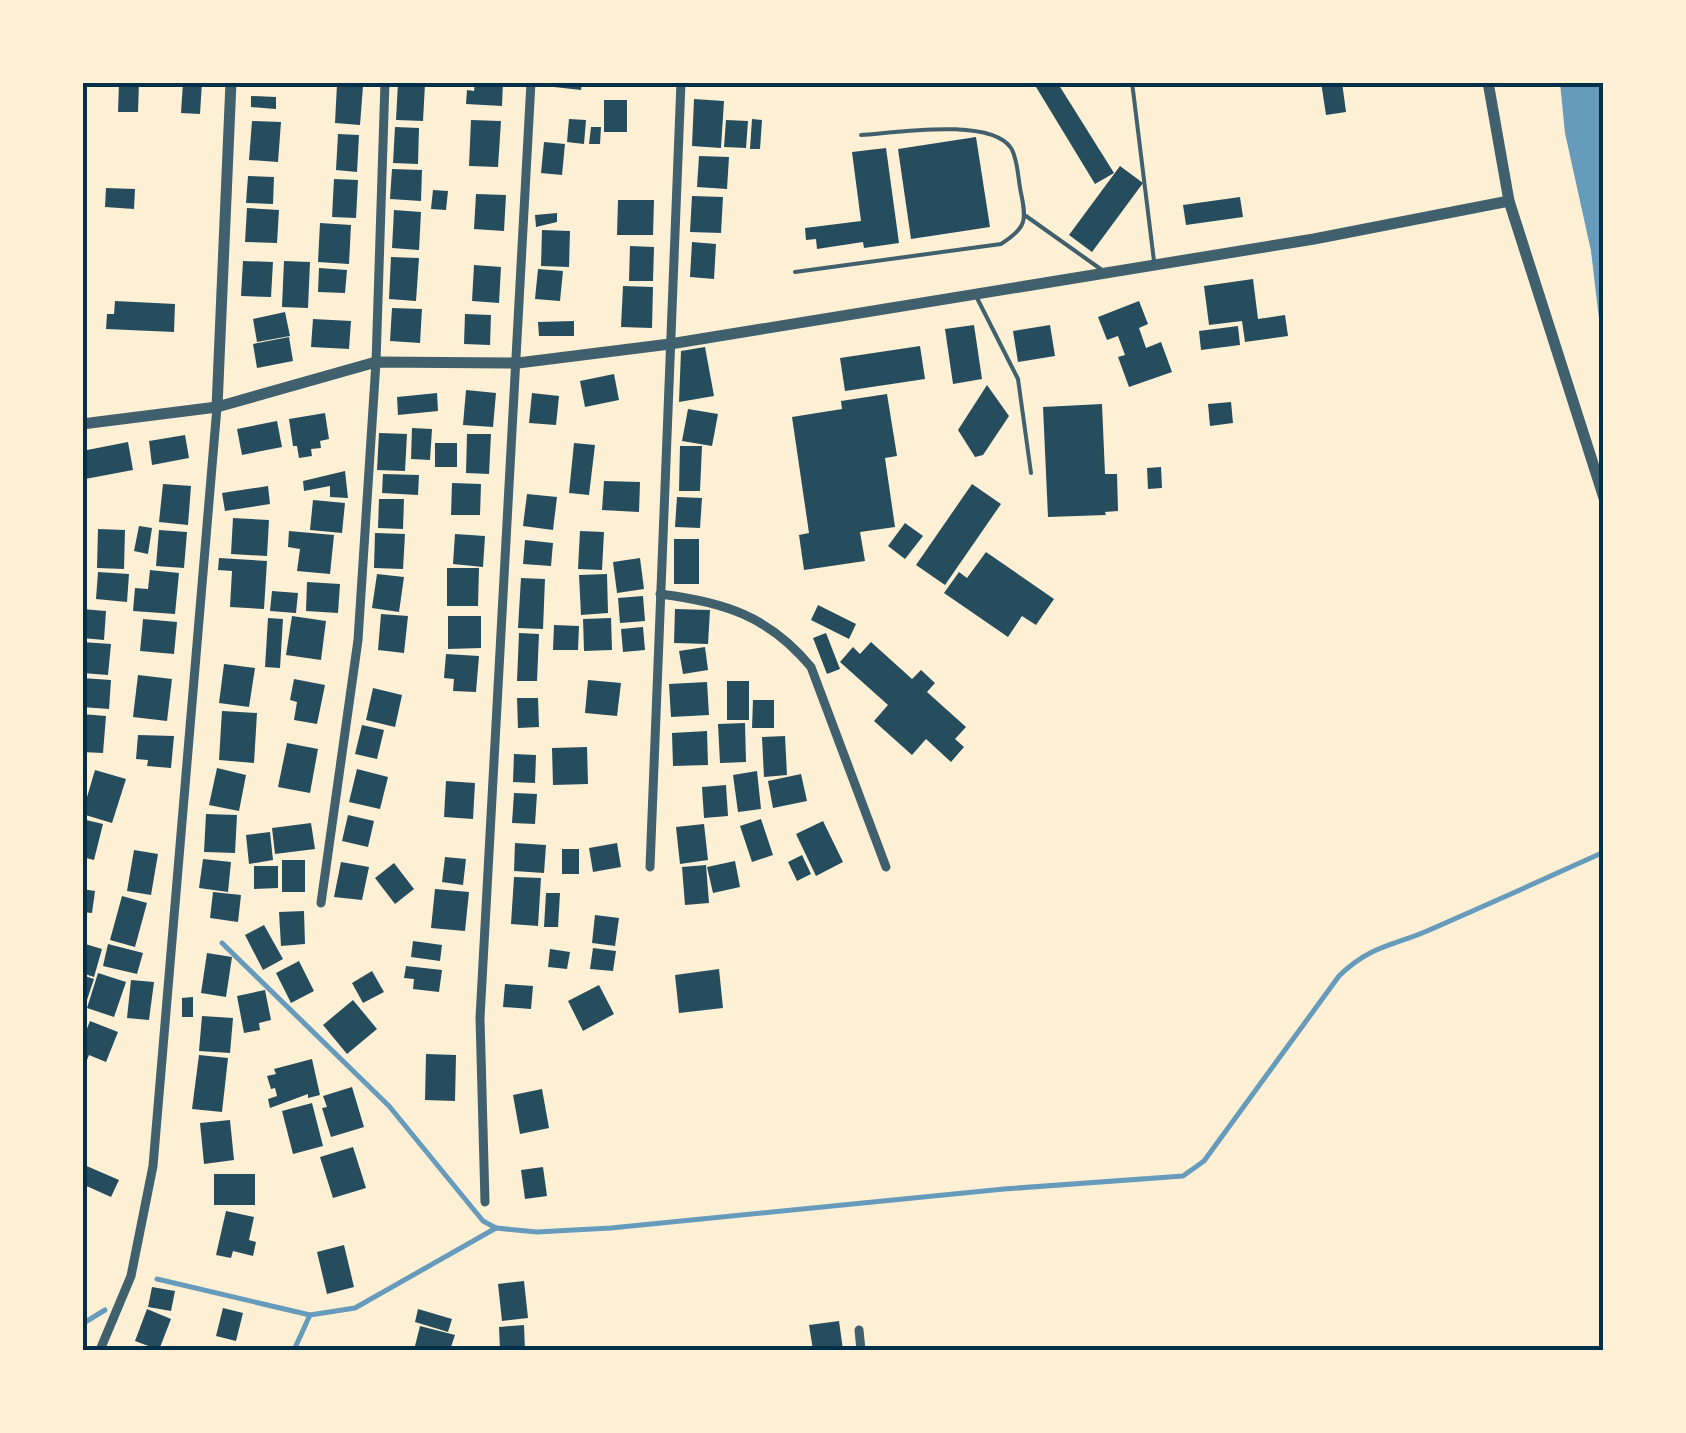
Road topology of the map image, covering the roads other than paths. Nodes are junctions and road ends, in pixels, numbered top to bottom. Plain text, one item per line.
1 (232, 82) edge
2 (384, 82) edge
3 (531, 82) edge
4 (681, 82) edge
5 (1132, 82) edge
6 (1488, 82) edge
7 (860, 135) dead end
8 (1509, 201) junction
9 (1026, 216) junction
10 (1154, 265) junction
11 (794, 272) dead end
12 (1106, 273) junction
13 (976, 294) junction
14 (670, 344) junction
15 (376, 362) junction
16 (518, 363) junction
17 (218, 406) junction
18 (82, 424) edge
19 (1032, 473) dead end
20 (1604, 498) edge
21 (660, 594) junction
22 (650, 867) dead end
23 (886, 867) dead end
24 (321, 902) dead end
25 (485, 1202) dead end
26 (859, 1330) dead end
27 (100, 1350) edge
28 (861, 1350) edge

1 - 17 street
2 - 15 street
3 - 16 street
4 - 14 street
5 - 10 lane
6 - 8 street
7 - 9 lane
8 - 10 street
8 - 20 street
9 - 11 lane
9 - 12 lane
10 - 12 street
12 - 13 street
13 - 14 street
13 - 19 lane
14 - 16 street
14 - 21 street
15 - 16 street
15 - 17 street
15 - 24 street
16 - 25 street
17 - 18 street
17 - 27 street
21 - 22 street
21 - 23 street
26 - 28 street

